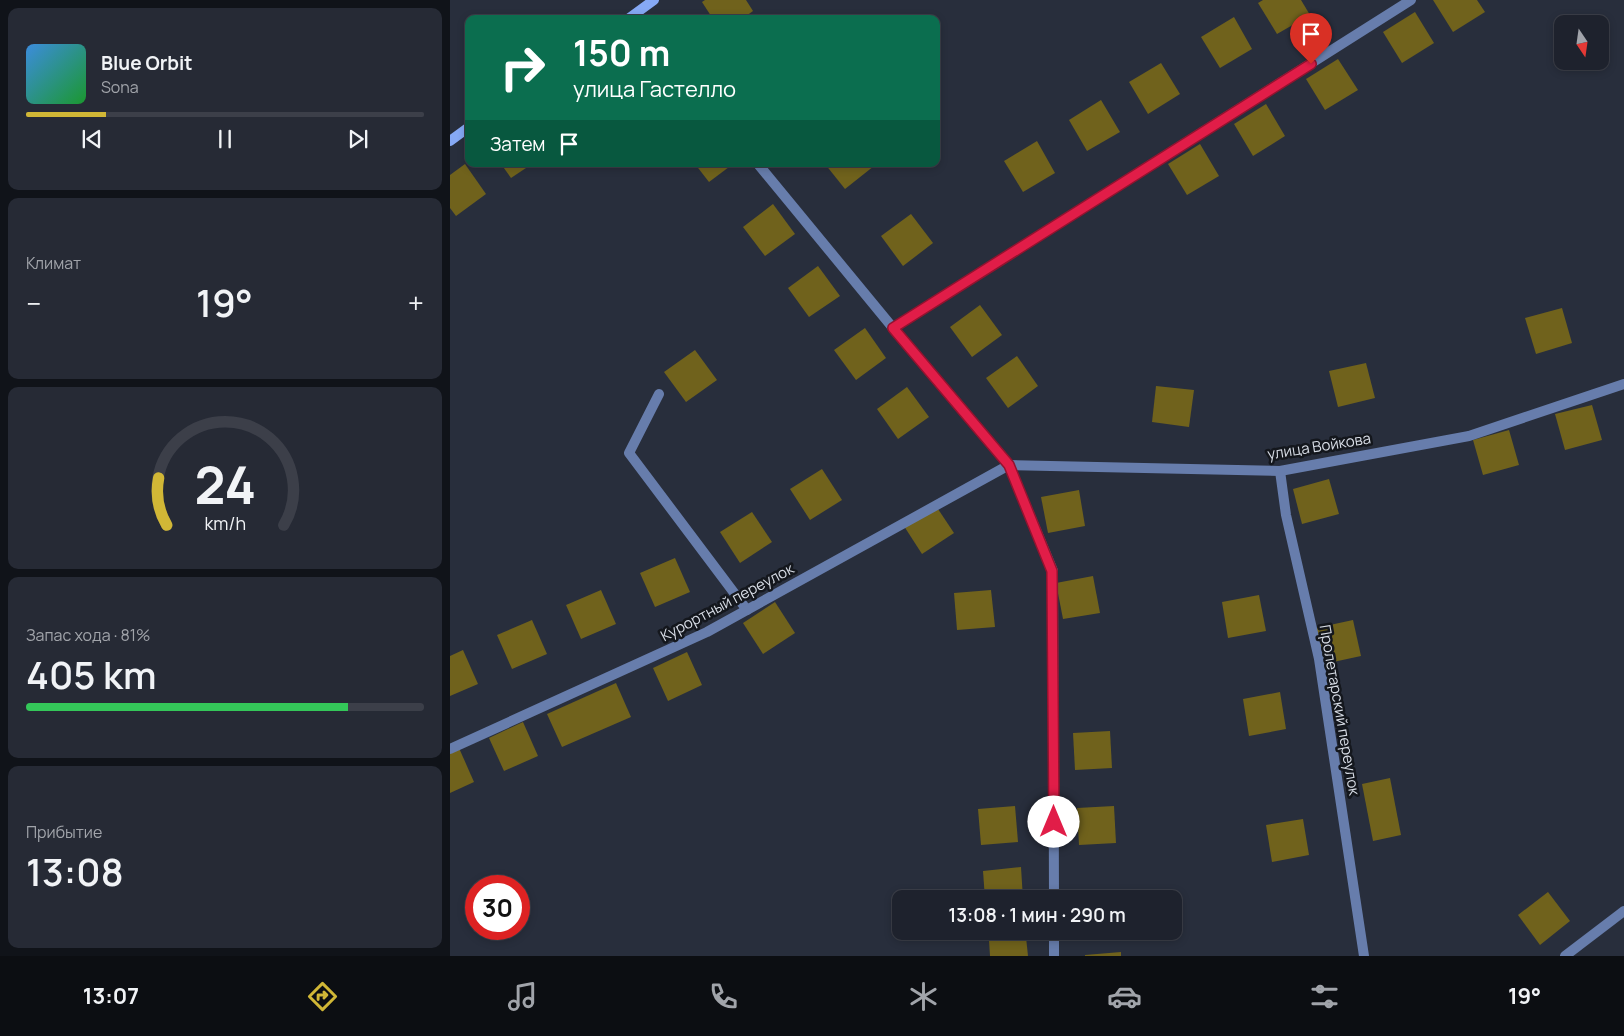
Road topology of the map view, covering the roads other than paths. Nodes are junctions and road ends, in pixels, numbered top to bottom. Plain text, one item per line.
1 (654, 0) edge
2 (1411, 0) edge
3 (636, 15) edge
4 (465, 130) edge
5 (450, 141) edge
6 (760, 167) edge
7 (893, 328) junction
8 (1624, 384) edge
9 (659, 394) dead end
10 (1009, 465) junction
11 (1280, 471) junction
12 (747, 610) junction
13 (450, 749) edge
14 (1054, 890) edge
15 (1624, 911) edge
16 (1054, 940) edge
17 (1054, 956) edge
18 (1364, 956) edge
19 (1565, 956) edge

1 - 3 street
2 - 7 street
4 - 5 street
6 - 7 street
7 - 10 street
8 - 11 street, улица Войкова
9 - 12 street
10 - 11 street, улица Войкова
10 - 12 street, Курортный переулок
10 - 14 street
11 - 18 street, Пролетарский переулок
12 - 13 street, Курортный переулок
15 - 19 street
16 - 17 street

